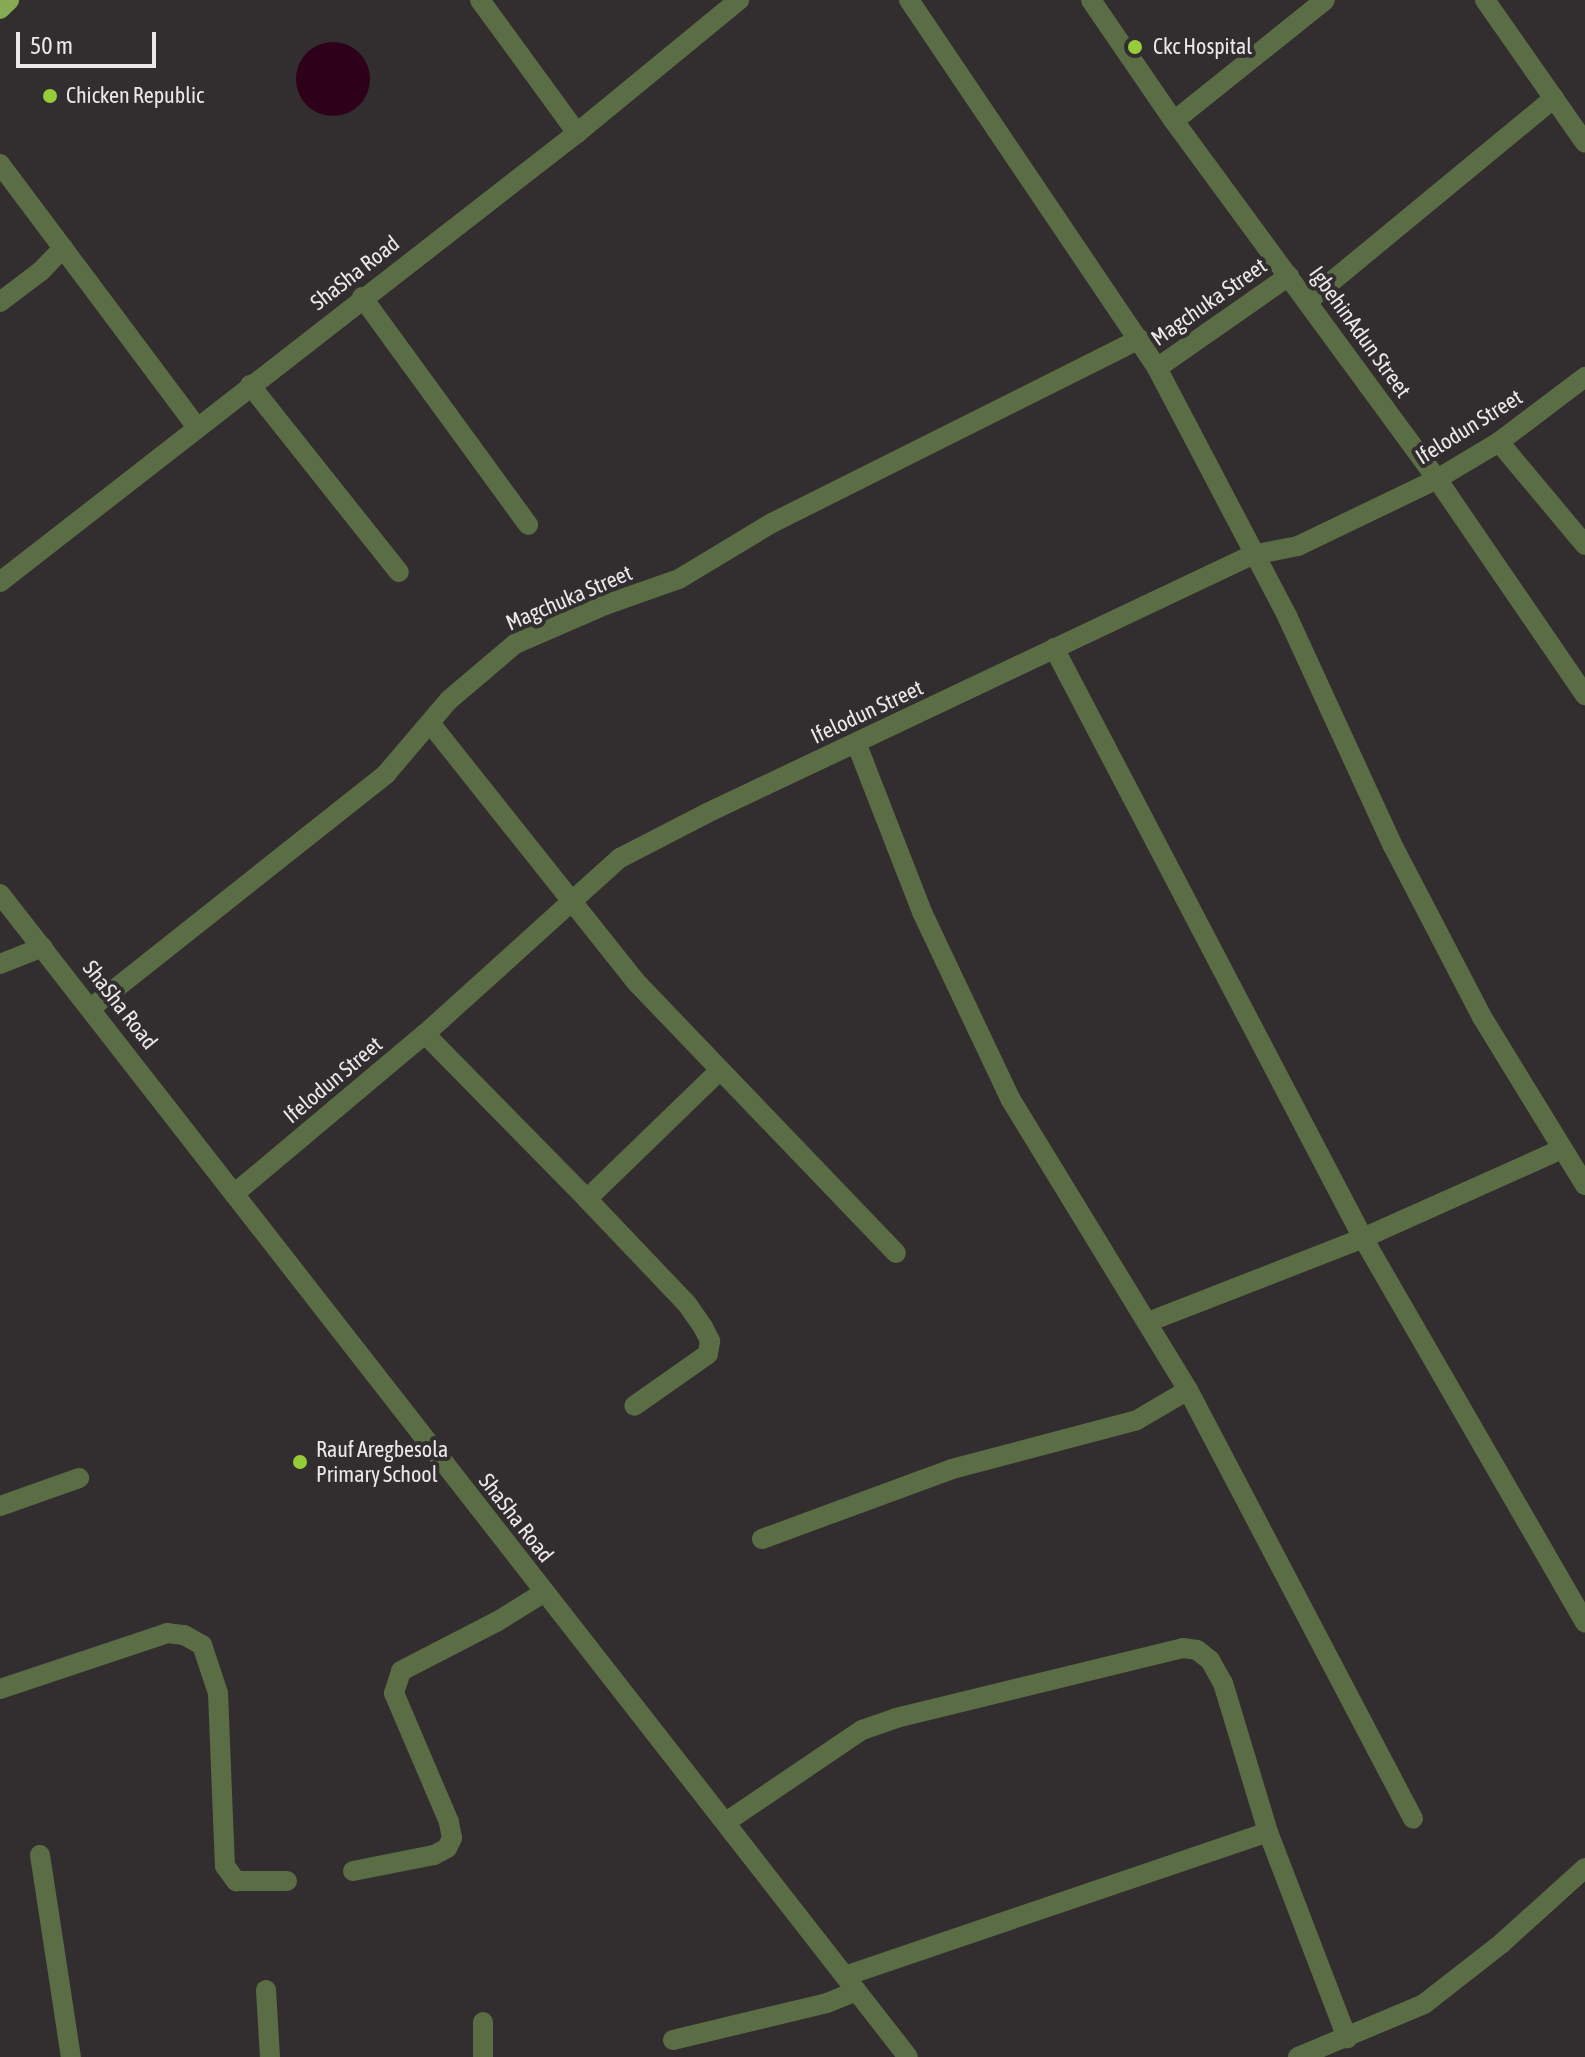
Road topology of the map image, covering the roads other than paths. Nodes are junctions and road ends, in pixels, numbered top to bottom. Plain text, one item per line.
1 (9, 0) edge
2 (480, 0) edge
3 (739, 0) edge
4 (909, 0) edge
5 (1091, 0) edge
6 (1325, 0) edge
7 (1485, 0) edge
8 (0, 9) edge
9 (1554, 98) junction
10 (1174, 121) junction
11 (577, 133) junction
12 (1585, 143) edge
13 (0, 164) edge
14 (63, 248) junction
15 (1289, 276) junction
16 (362, 297) junction
17 (1308, 301) junction
18 (0, 302) edge
19 (1140, 339) junction
20 (1157, 368) junction
21 (1585, 377) edge
22 (250, 385) junction
23 (197, 427) junction
24 (1499, 442) junction
25 (1437, 479) junction
26 (528, 525) dead end
27 (1585, 545) edge
28 (1252, 555) junction
29 (399, 572) dead end
30 (0, 582) edge
31 (1054, 648) junction
32 (1585, 695) edge
33 (430, 723) junction
34 (857, 745) junction
35 (0, 894) edge
36 (570, 902) junction
37 (43, 947) junction
38 (0, 964) edge
39 (91, 1008) junction
40 (425, 1034) junction
41 (718, 1072) junction
42 (1562, 1149) junction
43 (1585, 1185) edge
44 (234, 1194) junction
45 (587, 1199) junction
46 (1363, 1238) junction
47 (896, 1253) dead end
48 (1148, 1322) junction
49 (1188, 1390) junction
50 (634, 1406) dead end
51 (79, 1478) dead end
52 (0, 1506) edge
53 (762, 1539) dead end
54 (543, 1593) junction
55 (1585, 1623) edge
56 (0, 1689) edge
57 (1413, 1818) dead end
58 (726, 1822) junction
59 (1268, 1832) junction
60 (40, 1855) dead end
61 (1585, 1868) edge
62 (353, 1871) dead end
63 (287, 1881) dead end
64 (851, 1984) junction
65 (266, 1990) dead end
66 (483, 2022) dead end
67 (1347, 2038) junction
68 (673, 2040) dead end
69 (71, 2057) edge
70 (270, 2057) edge
71 (483, 2057) edge
72 (908, 2057) edge
73 (1298, 2057) edge

1 - 8 main road
2 - 11 street
3 - 11 street, ShaSha Road
4 - 19 street
5 - 10 street, IgbehinAdun Street
6 - 10 street
7 - 9 street
9 - 12 street
9 - 17 street
10 - 15 street, IgbehinAdun Street
11 - 16 street, ShaSha Road
13 - 14 street
14 - 18 street
14 - 23 street
15 - 17 street, IgbehinAdun Street
15 - 20 street, Magchuka Street
16 - 22 street, ShaSha Road
16 - 26 street
17 - 25 street, IgbehinAdun Street
19 - 20 street
19 - 33 street, Magchuka Street
20 - 28 street
21 - 24 street, Ifelodun Street
22 - 23 street, ShaSha Road
22 - 29 street
23 - 30 street, ShaSha Road
24 - 25 street, Ifelodun Street
24 - 27 street
25 - 28 street, Ifelodun Street
25 - 32 street, IgbehinAdun Street
28 - 31 street, Ifelodun Street
28 - 42 street
31 - 34 street, Ifelodun Street
31 - 46 street
33 - 36 street
33 - 39 street, Magchuka Street
34 - 36 street, Ifelodun Street
34 - 48 street
35 - 37 street, ShaSha Road
36 - 40 street, Ifelodun Street
36 - 41 street
37 - 38 street
37 - 39 street, ShaSha Road
39 - 44 street, ShaSha Road
40 - 44 street, Ifelodun Street
40 - 45 street
41 - 45 street
41 - 47 street
42 - 43 street
42 - 46 street
44 - 54 street, ShaSha Road
45 - 50 street
46 - 48 street
46 - 55 street
48 - 49 street
49 - 53 street
49 - 57 street
51 - 52 street
54 - 58 street, ShaSha Road
54 - 62 street
56 - 63 street
58 - 59 street
58 - 64 street, ShaSha Road
59 - 64 street
59 - 67 street
60 - 69 street
61 - 67 street
64 - 68 street
64 - 72 street, ShaSha Road
65 - 70 street
66 - 71 street
67 - 73 street

